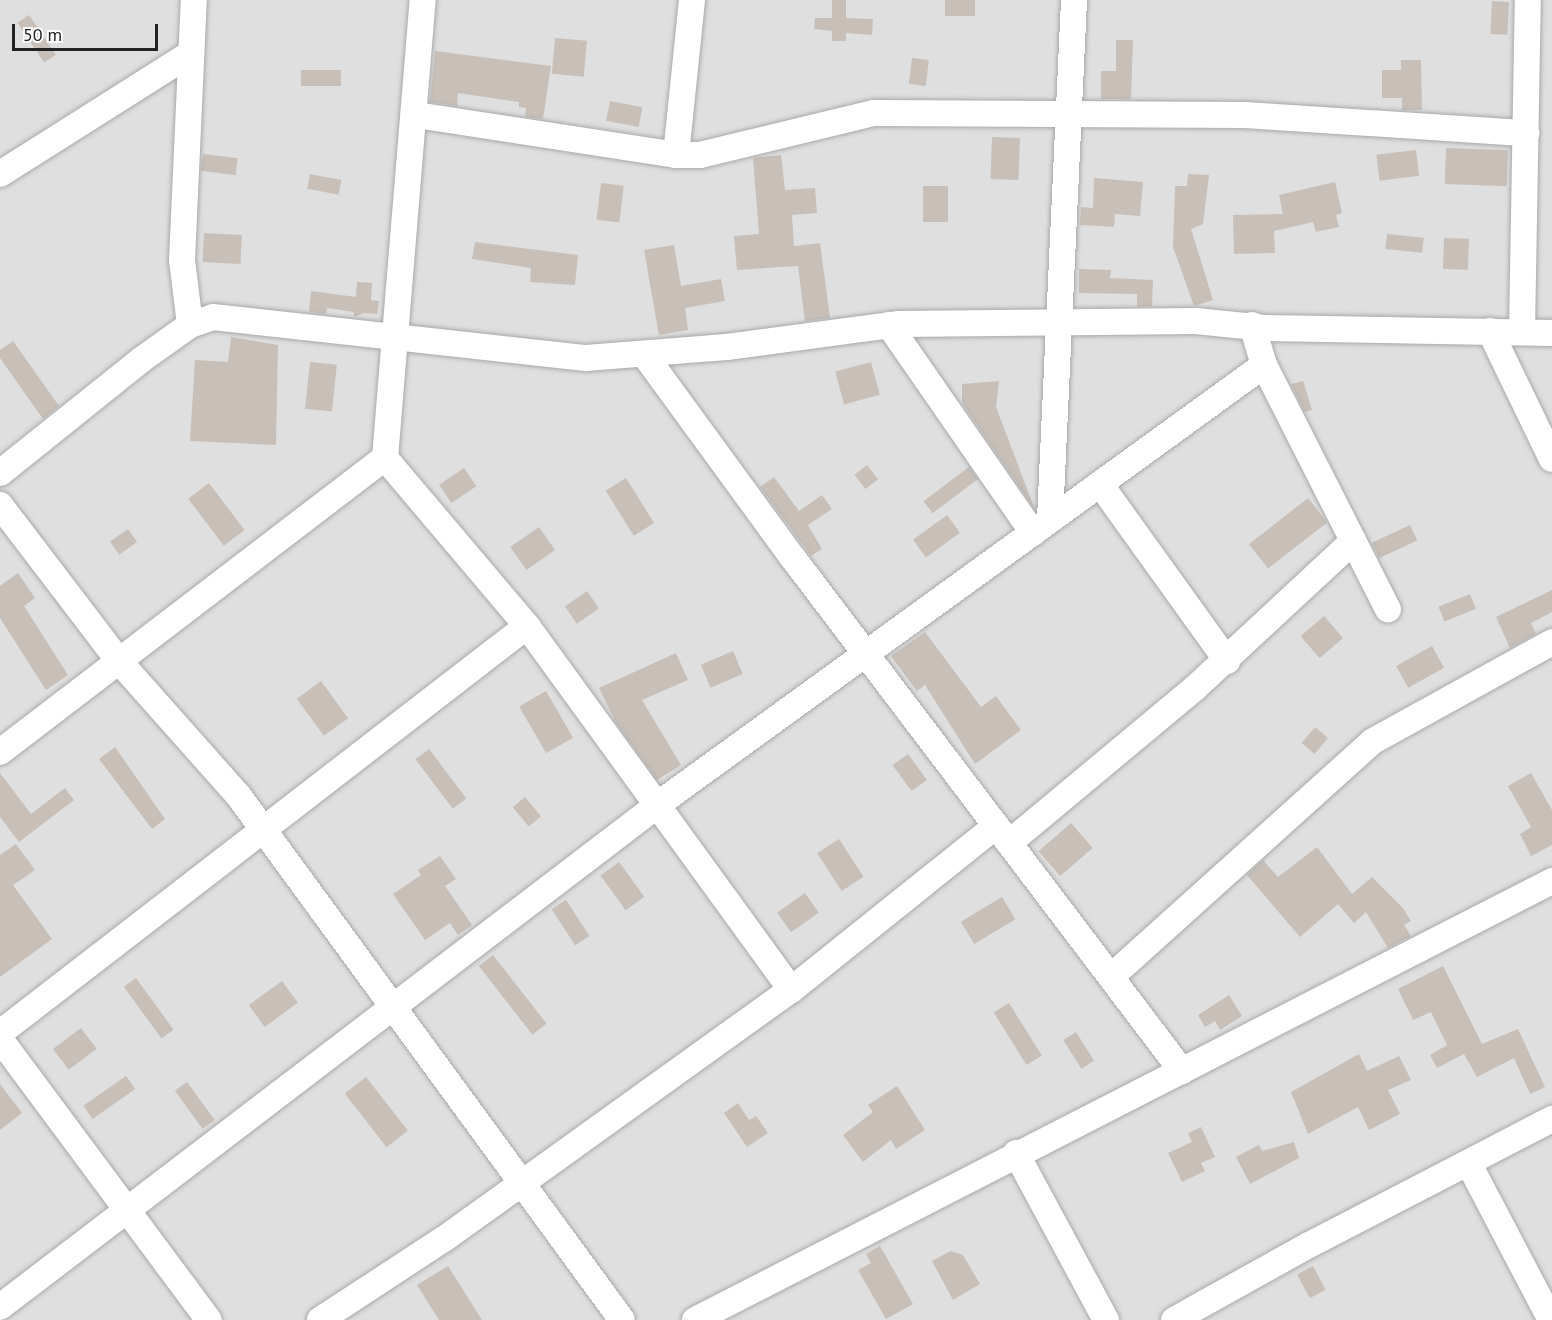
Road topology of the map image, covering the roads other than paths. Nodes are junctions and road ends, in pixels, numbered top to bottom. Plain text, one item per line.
1 (194, 0) edge
2 (423, 0) edge
3 (692, 0) edge
4 (1074, 0) edge
5 (1528, 0) edge
6 (190, 54) junction
7 (416, 116) junction
8 (1069, 116) junction
9 (1526, 133) junction
10 (676, 155) junction
11 (0, 174) edge
12 (1059, 323) junction
13 (190, 325) junction
14 (1251, 325) junction
15 (889, 326) junction
16 (1490, 330) junction
17 (1522, 331) junction
18 (1552, 333) edge
19 (393, 336) junction
20 (644, 354) junction
21 (1264, 365) junction
22 (385, 458) junction
23 (1552, 459) edge
24 (0, 473) edge
25 (1100, 484) junction
26 (0, 505) edge
27 (1041, 526) junction
28 (1353, 541) junction
29 (1388, 609) dead end
30 (527, 626) junction
31 (1552, 642) edge
32 (865, 654) junction
33 (118, 660) junction
34 (1227, 661) junction
35 (0, 752) edge
36 (657, 805) junction
37 (264, 830) junction
38 (1002, 835) junction
39 (1552, 881) edge
40 (1112, 976) junction
41 (791, 990) junction
42 (392, 1006) junction
43 (0, 1033) edge
44 (0, 1039) edge
45 (1182, 1071) junction
46 (1552, 1119) edge
47 (1016, 1153) junction
48 (1469, 1164) junction
49 (522, 1184) junction
50 (127, 1210) junction
51 (0, 1306) edge
52 (209, 1320) edge
53 (320, 1320) edge
54 (622, 1320) edge
55 (695, 1320) edge
56 (1106, 1320) edge
57 (1174, 1320) edge
58 (1551, 1320) edge

1 - 6 street
2 - 7 street
3 - 10 street
4 - 8 street
5 - 9 street
6 - 11 street
6 - 13 street
7 - 10 street
7 - 19 street
8 - 9 street
8 - 10 street
8 - 12 street
9 - 17 street
12 - 14 street
12 - 15 street
12 - 27 street
13 - 19 street
13 - 24 street
14 - 16 street
14 - 21 street
15 - 20 street
15 - 27 street
16 - 17 street
16 - 23 street
17 - 18 street
19 - 20 street
19 - 22 street
20 - 32 street
21 - 25 street
21 - 28 street
22 - 30 street
22 - 33 street
25 - 27 street
25 - 34 street
26 - 33 street
27 - 32 street
28 - 29 street
28 - 34 street
30 - 36 street
30 - 37 street
31 - 40 street
32 - 36 street
32 - 38 street
33 - 35 street
33 - 37 street
34 - 38 street
36 - 41 street
36 - 42 street
37 - 42 street
37 - 43 street
38 - 40 street
38 - 41 street
39 - 45 street
40 - 45 street
41 - 49 street
42 - 49 street
42 - 50 street
44 - 50 street
45 - 47 street
46 - 48 street
47 - 55 street
47 - 56 street
48 - 57 street
48 - 58 street
49 - 53 street
49 - 54 street
50 - 51 street
50 - 52 street

